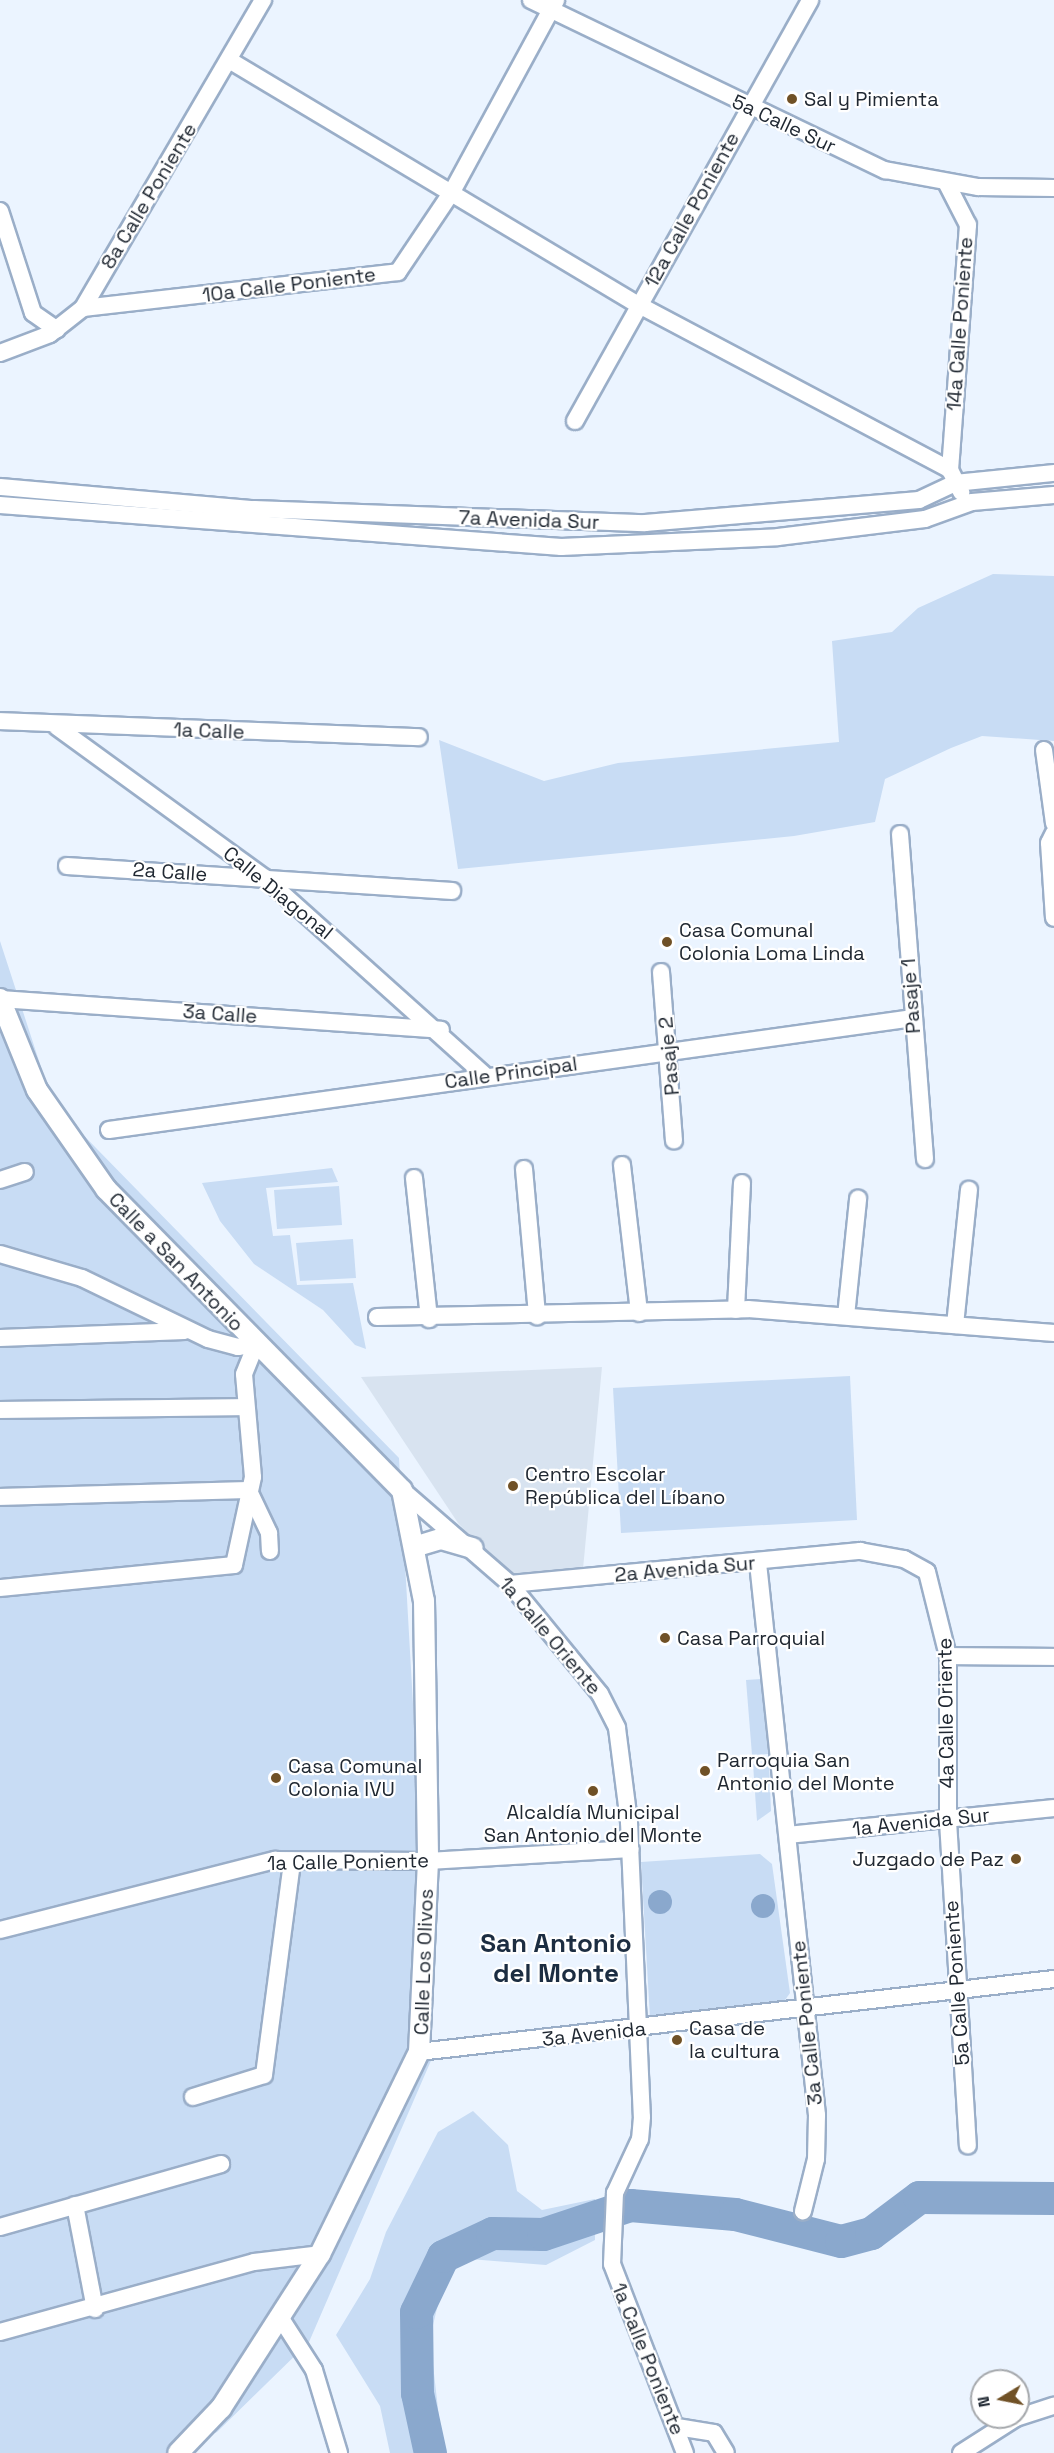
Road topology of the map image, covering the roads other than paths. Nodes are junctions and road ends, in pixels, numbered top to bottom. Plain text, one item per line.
1 (263, 0) edge
2 (531, 0) edge
3 (810, 0) edge
4 (554, 5) edge
5 (229, 60) junction
6 (750, 108) junction
7 (947, 184) junction
8 (1054, 188) edge
9 (453, 190) junction
10 (0, 211) edge
11 (639, 305) junction
12 (82, 308) junction
13 (57, 330) junction
14 (0, 353) edge
15 (575, 421) dead end
16 (1054, 473) edge
17 (952, 476) junction
18 (0, 487) edge
19 (1054, 495) edge
20 (972, 502) junction
21 (0, 506) edge
22 (0, 721) edge
23 (57, 726) junction
24 (419, 737) dead end
25 (1044, 750) dead end
26 (1054, 823) edge
27 (1054, 833) edge
28 (900, 834) dead end
29 (67, 866) dead end
30 (265, 879) junction
31 (452, 891) dead end
32 (1054, 918) edge
33 (661, 972) dead end
34 (0, 999) edge
35 (913, 1018) junction
36 (441, 1030) junction
37 (670, 1051) junction
38 (486, 1076) junction
39 (109, 1130) dead end
40 (674, 1140) dead end
41 (924, 1159) dead end
42 (622, 1165) dead end
43 (524, 1169) dead end
44 (25, 1172) dead end
45 (414, 1178) dead end
46 (0, 1180) edge
47 (742, 1183) dead end
48 (969, 1190) dead end
49 (858, 1199) dead end
50 (0, 1254) edge
51 (736, 1310) junction
52 (639, 1313) junction
53 (537, 1316) junction
54 (846, 1316) junction
55 (377, 1317) dead end
56 (429, 1319) junction
57 (955, 1325) junction
58 (187, 1330) junction
59 (1054, 1333) edge
60 (0, 1338) edge
61 (256, 1344) junction
62 (246, 1407) junction
63 (0, 1410) edge
64 (249, 1490) junction
65 (402, 1490) junction
66 (0, 1497) edge
67 (414, 1546) junction
68 (473, 1548) junction
69 (270, 1551) dead end
70 (860, 1551) joint
71 (758, 1563) junction
72 (510, 1584) junction
73 (0, 1588) edge
74 (948, 1656) junction
75 (1054, 1657) edge
76 (1054, 1808) edge
77 (948, 1821) junction
78 (788, 1835) junction
79 (631, 1849) junction
80 (292, 1861) junction
81 (428, 1861) junction
82 (0, 1930) edge
83 (1054, 1979) edge
84 (956, 1993) junction
85 (805, 2009) junction
86 (637, 2030) junction
87 (419, 2052) junction
88 (193, 2097) dead end
89 (968, 2145) dead end
90 (221, 2164) dead end
91 (75, 2205) junction
92 (803, 2211) dead end
93 (0, 2228) edge
94 (320, 2254) junction
95 (95, 2309) junction
96 (280, 2317) junction
97 (0, 2332) edge
98 (1054, 2406) edge
99 (677, 2427) junction
100 (178, 2453) edge
101 (339, 2453) edge
102 (685, 2453) edge
103 (726, 2453) edge
104 (960, 2453) edge

1 - 5 street, 8a Calle Poniente
2 - 4 street, 5a Calle Sur
3 - 6 street, 12a Calle Poniente
4 - 6 street, 5a Calle Sur
4 - 9 street, 10a Calle Poniente
5 - 9 street
5 - 12 street, 8a Calle Poniente
6 - 7 street, 5a Calle Sur
6 - 11 street, 12a Calle Poniente
7 - 8 street, 5a Calle Sur
7 - 17 street, 14a Calle Poniente
9 - 11 street
9 - 12 street, 10a Calle Poniente
10 - 13 street
11 - 15 street, 12a Calle Poniente
11 - 17 street
12 - 13 street, 8a Calle Poniente
13 - 14 street, 8a Calle Poniente
16 - 17 street, 7a Avenida Sur
17 - 18 street, 7a Avenida Sur
17 - 20 street
19 - 20 street, 7a Avenida Sur
20 - 21 street, 7a Avenida Sur
22 - 23 street, 1a Calle
23 - 24 street, 1a Calle
23 - 30 street, Calle Diagonal
25 - 26 street
27 - 32 street
28 - 35 street, Pasaje 1
29 - 30 street, 2a Calle
30 - 31 street, 2a Calle
30 - 36 street, Calle Diagonal
33 - 37 street, Pasaje 2
34 - 36 street, 3a Calle
34 - 61 street, Calle a San Antonio
35 - 37 street, Calle Principal
35 - 41 street, Pasaje 1
36 - 38 street, Calle Diagonal
37 - 38 street, Calle Principal
37 - 40 street, Pasaje 2
38 - 39 street, Calle Principal
42 - 52 street
43 - 53 street
44 - 46 street
45 - 56 street
47 - 51 street
48 - 57 street
49 - 54 street
50 - 58 street
51 - 52 street
51 - 54 street
52 - 53 street
53 - 56 street
54 - 57 street
55 - 56 street
57 - 59 street
58 - 60 street
58 - 61 street
61 - 62 street
61 - 65 street, Calle a San Antonio
62 - 63 street
62 - 64 street
64 - 66 street
64 - 69 street
64 - 73 street
65 - 67 street, Calle Los Olivos
65 - 68 street, 1a Calle Oriente
67 - 68 street
67 - 81 street, Calle Los Olivos
68 - 72 street, 1a Calle Oriente
70 - 71 street, 2a Avenida Sur
70 - 74 street, 4a Calle Oriente
71 - 72 street, 2a Avenida Sur
71 - 78 street, 3a Calle Poniente
72 - 79 street, 1a Calle Oriente
74 - 75 street
74 - 77 street, 4a Calle Oriente
76 - 77 street, 1a Avenida Sur
77 - 78 street, 1a Avenida Sur
77 - 84 street, 5a Calle Poniente
78 - 85 street, 3a Calle Poniente
79 - 81 street, 1a Calle Poniente
79 - 86 street
80 - 81 street, 1a Calle Poniente
80 - 82 street, 1a Calle Poniente
80 - 88 street
81 - 87 street, Calle Los Olivos
83 - 84 street, 3a Avenida
84 - 85 street, 3a Avenida
84 - 89 street, 5a Calle Poniente
85 - 86 street, 3a Avenida
85 - 92 street, 3a Calle Poniente
86 - 87 street, 3a Avenida
86 - 99 street, 1a Calle Poniente
87 - 94 street, Calle Los Olivos
90 - 91 street
91 - 93 street
91 - 95 street
94 - 95 street
94 - 96 street, Calle Los Olivos
95 - 97 street
96 - 100 street, Calle Los Olivos
96 - 101 street
98 - 104 street
99 - 102 street, 1a Calle Poniente
99 - 103 street

